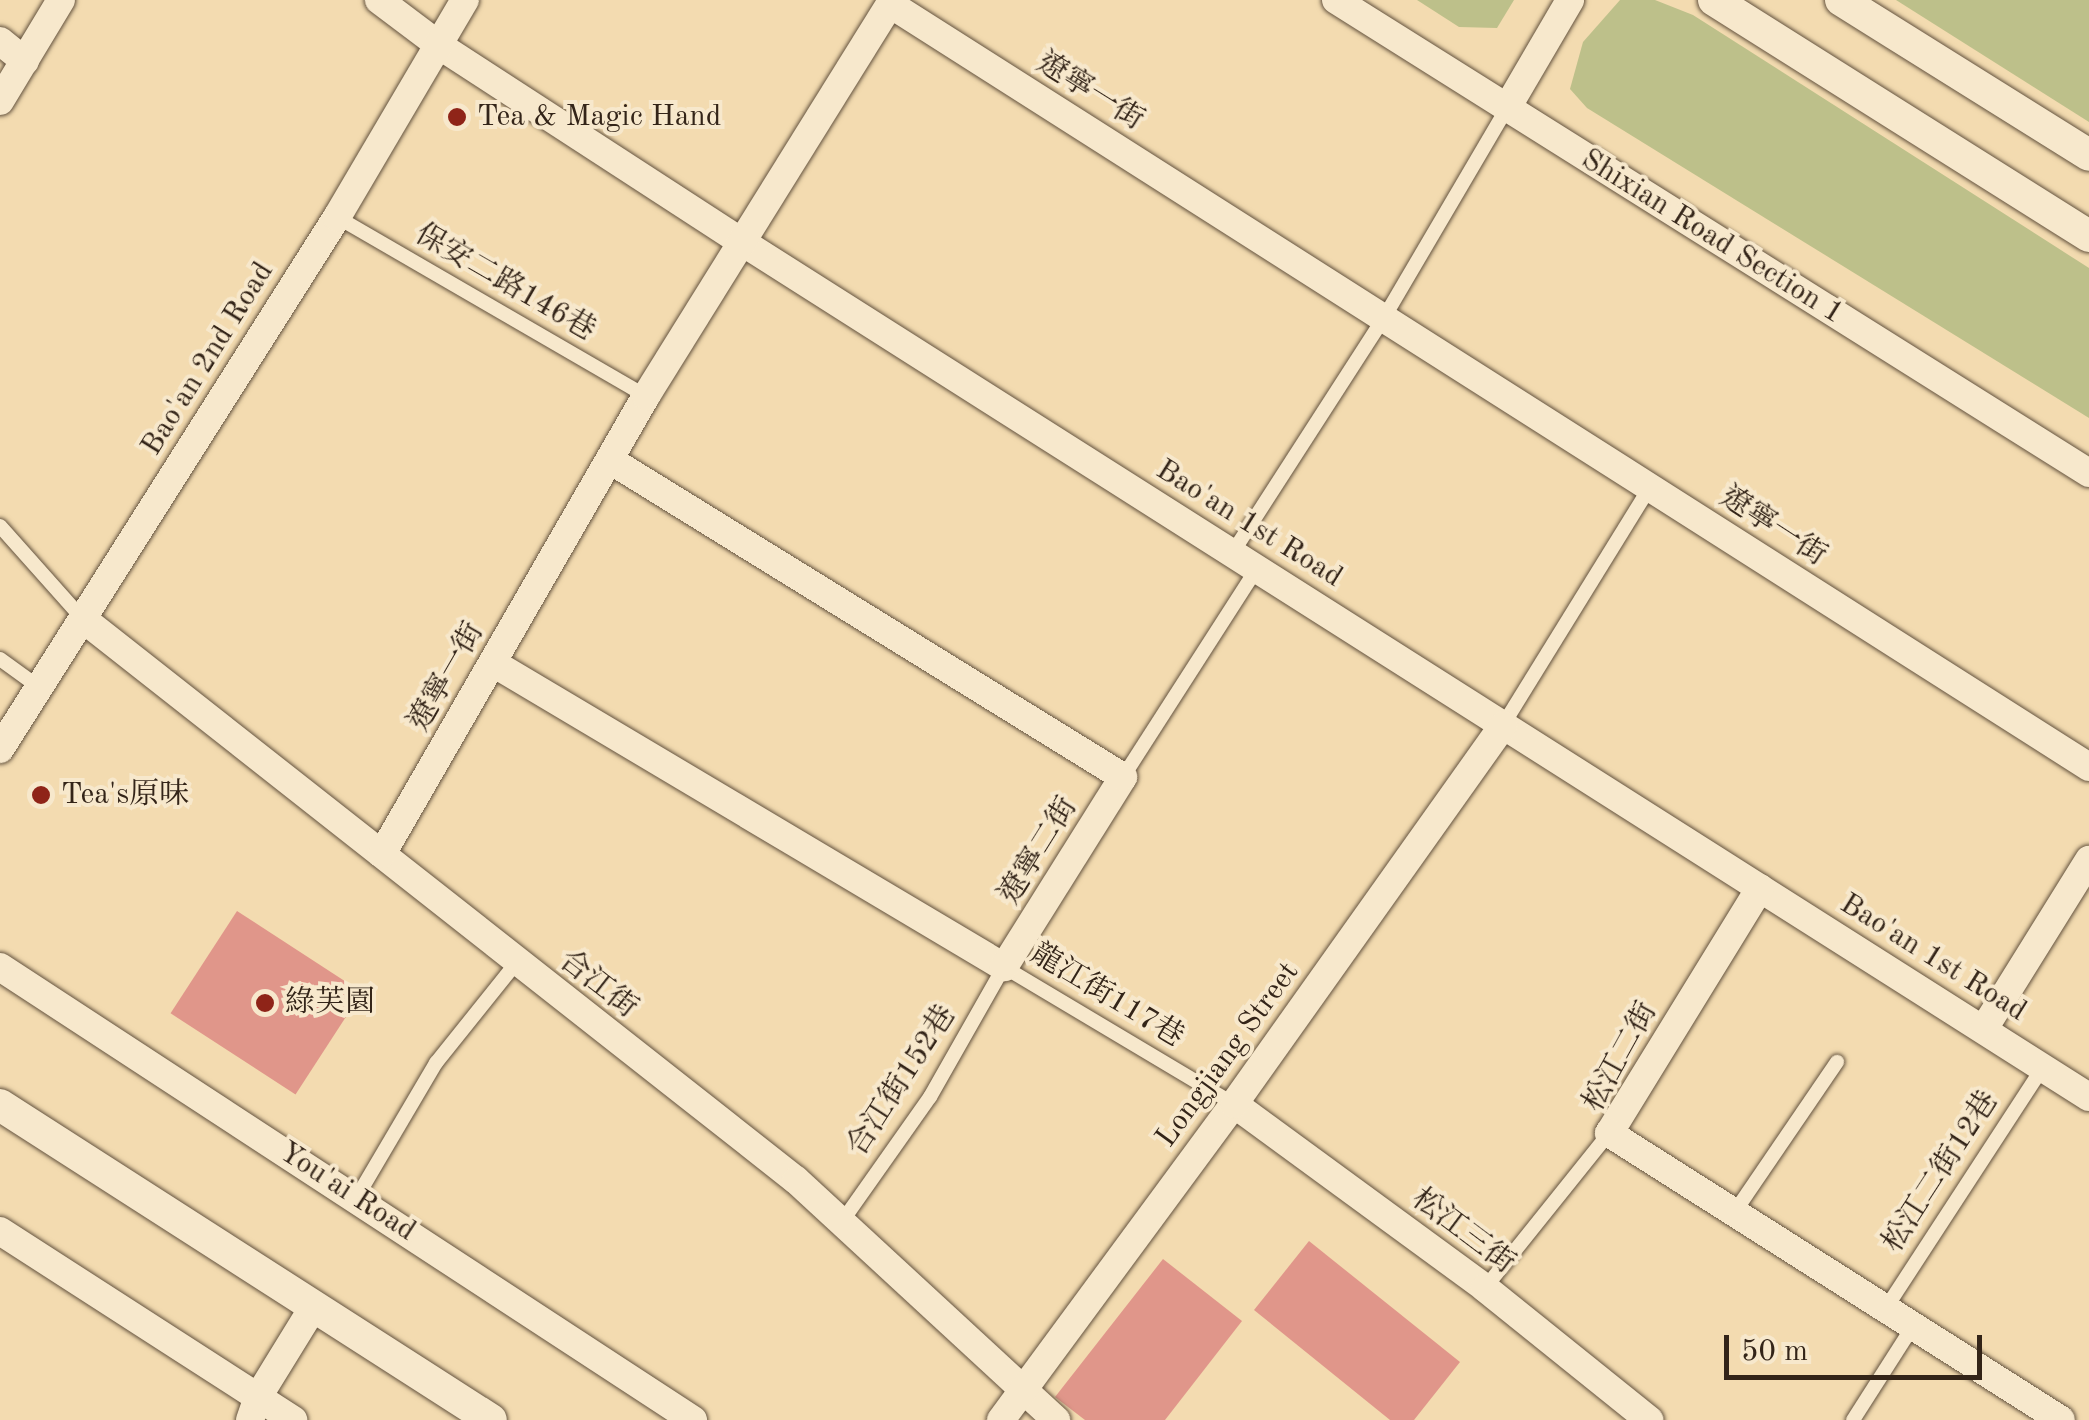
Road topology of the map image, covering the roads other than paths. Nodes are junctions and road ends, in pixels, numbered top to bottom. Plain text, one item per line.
1 (62, 0) edge
2 (380, 0) edge
3 (466, 0) edge
4 (1336, 0) edge
5 (1570, 0) edge
6 (1714, 0) edge
7 (1841, 0) edge
8 (886, 2) edge
9 (0, 40) edge
10 (440, 46) junction
11 (25, 61) junction
12 (0, 102) edge
13 (1507, 108) junction
14 (2089, 155) edge
15 (337, 217) junction
16 (2089, 236) edge
17 (742, 242) junction
18 (1385, 316) junction
19 (646, 396) junction
20 (610, 460) junction
21 (2089, 473) edge
22 (1650, 487) junction
23 (0, 526) edge
24 (1233, 552) junction
25 (1257, 567) junction
26 (83, 619) junction
27 (0, 659) edge
28 (493, 663) junction
29 (41, 688) junction
30 (1502, 725) junction
31 (0, 750) edge
32 (2089, 767) edge
33 (1123, 778) junction
34 (382, 854) junction
35 (2089, 860) edge
36 (1760, 888) junction
37 (516, 963) junction
38 (0, 967) edge
39 (1004, 967) junction
40 (1985, 1027) junction
41 (1837, 1062) dead end
42 (2043, 1066) junction
43 (2089, 1097) edge
44 (1234, 1104) junction
45 (0, 1105) edge
46 (1609, 1133) junction
47 (356, 1197) junction
48 (1734, 1213) junction
49 (841, 1222) junction
50 (0, 1231) edge
51 (1485, 1288) junction
52 (314, 1306) junction
53 (1886, 1308) junction
54 (1913, 1326) junction
55 (1022, 1391) junction
56 (254, 1409) edge
57 (293, 1420) edge
58 (491, 1420) edge
59 (693, 1420) edge
60 (1001, 1420) edge
61 (1056, 1420) edge
62 (1649, 1420) edge
63 (1853, 1420) edge
64 (2061, 1420) edge

1 - 11 street
2 - 10 street, Bao'an 1st Road
3 - 10 street, Bao'an 2nd Road
4 - 13 street, Shixian Road Section 1
5 - 13 street
6 - 16 street
7 - 14 street
8 - 17 street, 遼寧一街
8 - 18 street, 遼寧一街
9 - 11 street
10 - 15 street, Bao'an 2nd Road
10 - 17 street, Bao'an 1st Road
11 - 12 street
13 - 18 lane
13 - 21 street, Shixian Road Section 1
15 - 19 lane, 保安二路146巷
15 - 26 street, Bao'an 2nd Road
17 - 19 street, 遼寧一街
17 - 24 street, Bao'an 1st Road
18 - 22 street, 遼寧一街
18 - 24 lane
19 - 20 street, 遼寧一街
20 - 28 street, 遼寧一街
20 - 33 street
22 - 30 lane
22 - 32 street, 遼寧一街
23 - 26 lane
24 - 25 street, Bao'an 1st Road
25 - 30 street, Bao'an 1st Road
25 - 33 lane
26 - 29 street, Bao'an 2nd Road
26 - 34 street, 合江街
27 - 29 lane
28 - 34 street, 遼寧一街
28 - 39 street
29 - 31 street, Bao'an 2nd Road
30 - 36 street, Bao'an 1st Road
30 - 44 street, Longjiang Street
33 - 39 street, 遼寧二街
34 - 37 street, 合江街
35 - 40 street
36 - 40 street, Bao'an 1st Road
36 - 46 street, 松江二街
37 - 47 lane
37 - 49 street, 合江街
38 - 47 street, You'ai Road
39 - 44 lane, 龍江街117巷
39 - 49 lane, 合江街152巷
40 - 42 street, Bao'an 1st Road
41 - 48 lane
42 - 43 street, Bao'an 1st Road
42 - 53 lane, 松江二街12巷
44 - 51 street, 松江三街
44 - 55 street, Longjiang Street
45 - 52 street
46 - 48 street, 松江二街
46 - 51 lane
47 - 59 street, You'ai Road
48 - 53 street, 松江二街
49 - 55 street, 合江街
50 - 56 street
51 - 62 street, 松江三街
52 - 56 street
52 - 58 street
53 - 54 street, 松江二街
54 - 63 lane
54 - 64 street, 松江二街
55 - 60 street, Longjiang Street
55 - 61 street, 合江街
56 - 57 street

